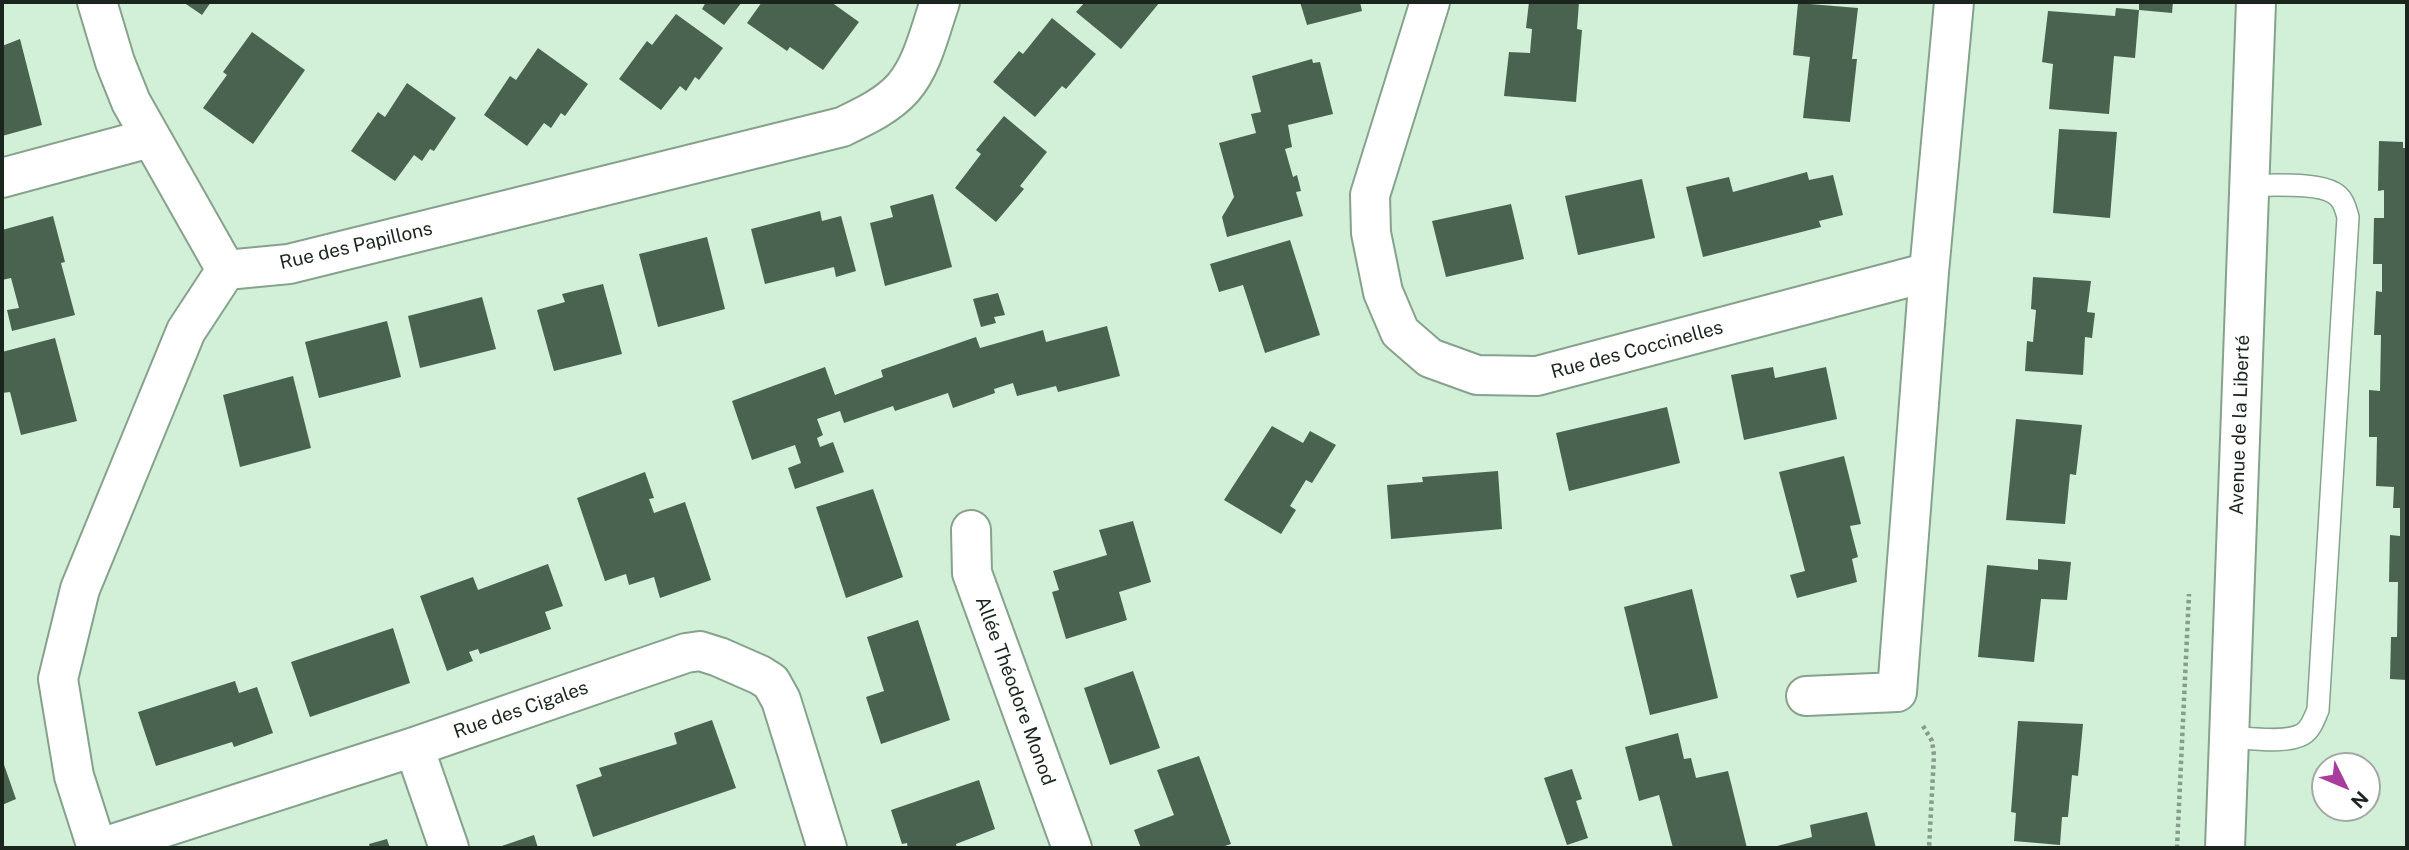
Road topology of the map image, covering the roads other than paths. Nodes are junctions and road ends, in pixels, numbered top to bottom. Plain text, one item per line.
1 (97, 2) edge
2 (940, 2) edge
3 (1430, 2) edge
4 (1954, 2) edge
5 (2256, 2) edge
6 (150, 138) junction
7 (2, 178) edge
8 (2249, 185) junction
9 (226, 270) junction
10 (1929, 272) junction
11 (971, 530) dead end
12 (1806, 696) dead end
13 (2229, 737) junction
14 (414, 747) junction
15 (98, 848) edge
16 (449, 848) edge
17 (827, 848) edge
18 (1072, 848) edge
19 (2224, 848) edge

1 - 6 street
2 - 9 street, Rue des Papillons
3 - 10 street, Rue des Coccinelles
4 - 10 street
5 - 8 street, Avenue de la Liberté
6 - 7 street
6 - 9 street
8 - 13 street, Avenue de la Liberté
8 - 13 lane
9 - 15 street
10 - 12 street
11 - 18 street, Allée Théodore Monod
13 - 19 street, Avenue de la Liberté
14 - 15 street, Rue des Cigales
14 - 16 street
14 - 17 street, Rue des Cigales

